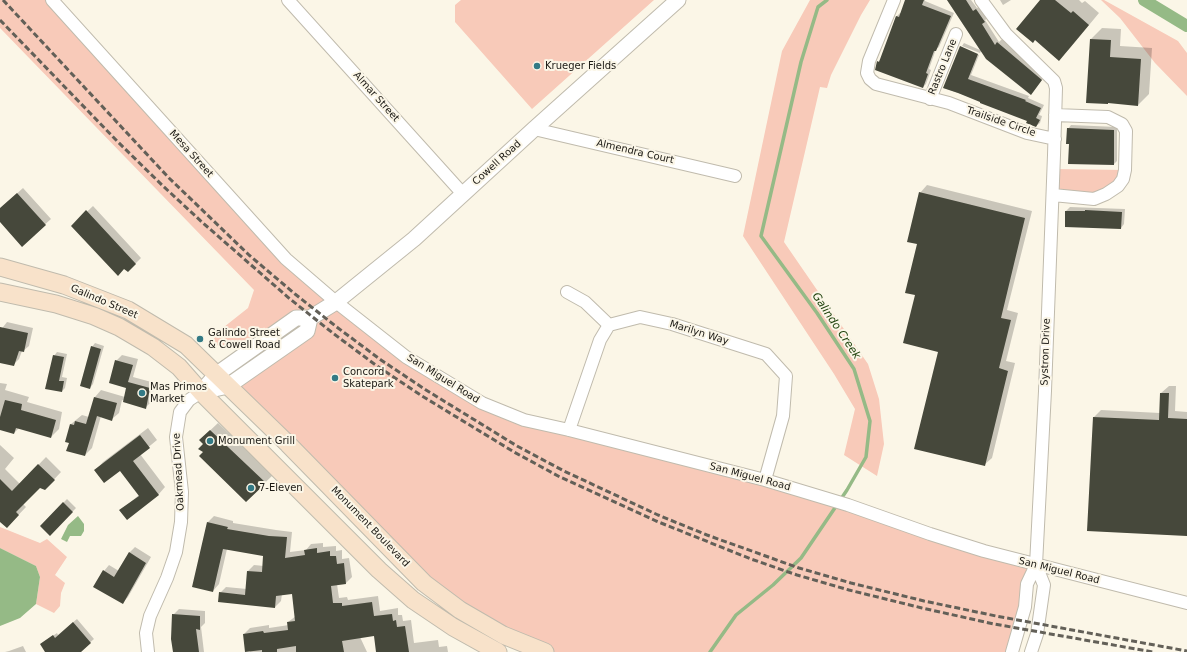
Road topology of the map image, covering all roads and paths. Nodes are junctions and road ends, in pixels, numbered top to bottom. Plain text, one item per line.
1 (52, 0) edge
2 (288, 0) edge
3 (678, 0) edge
4 (894, 0) edge
5 (981, 0) edge
6 (956, 34) dead end
7 (930, 99) junction
8 (1055, 115) junction
9 (534, 129) junction
10 (1055, 139) junction
11 (735, 176) dead end
12 (463, 194) junction
13 (1053, 195) junction
14 (0, 267) edge
15 (0, 292) edge
16 (567, 292) dead end
17 (336, 302) junction
18 (310, 318) junction
19 (609, 325) junction
20 (216, 374) junction
21 (228, 386) junction
22 (201, 392) junction
23 (569, 430) junction
24 (764, 480) junction
25 (1036, 565) junction
26 (1187, 603) edge
27 (146, 652) edge
28 (498, 652) edge
29 (545, 652) edge
30 (1012, 652) edge
31 (1031, 652) edge

1 - 17 street, Mesa Street
2 - 12 street, Almar Street
3 - 9 street, Cowell Road
4 - 7 street, Trailside Circle
5 - 8 street
6 - 7 street, Rastro Lane
7 - 10 street, Trailside Circle
8 - 10 street
8 - 13 street
9 - 11 street, Almendra Court
9 - 12 street, Cowell Road
10 - 13 street, Systron Drive
12 - 17 street, Cowell Road
13 - 25 street, Systron Drive
14 - 20 main road, Galindo Street
15 - 22 main road, Galindo Street
16 - 19 street
17 - 18 street, Cowell Road
17 - 23 street, San Miguel Road
18 - 20 street, Cowell Road
18 - 21 street
19 - 23 street
19 - 24 street, Marilyn Way
20 - 21 main road, Monument Boulevard
20 - 22 street, Cowell Road
21 - 22 street
21 - 29 main road, Monument Boulevard
22 - 27 street, Oakmead Drive
22 - 28 main road
23 - 24 street, San Miguel Road
24 - 25 street, San Miguel Road
25 - 26 street, San Miguel Road
25 - 30 street, Systron Drive
25 - 31 street, Systron Drive

